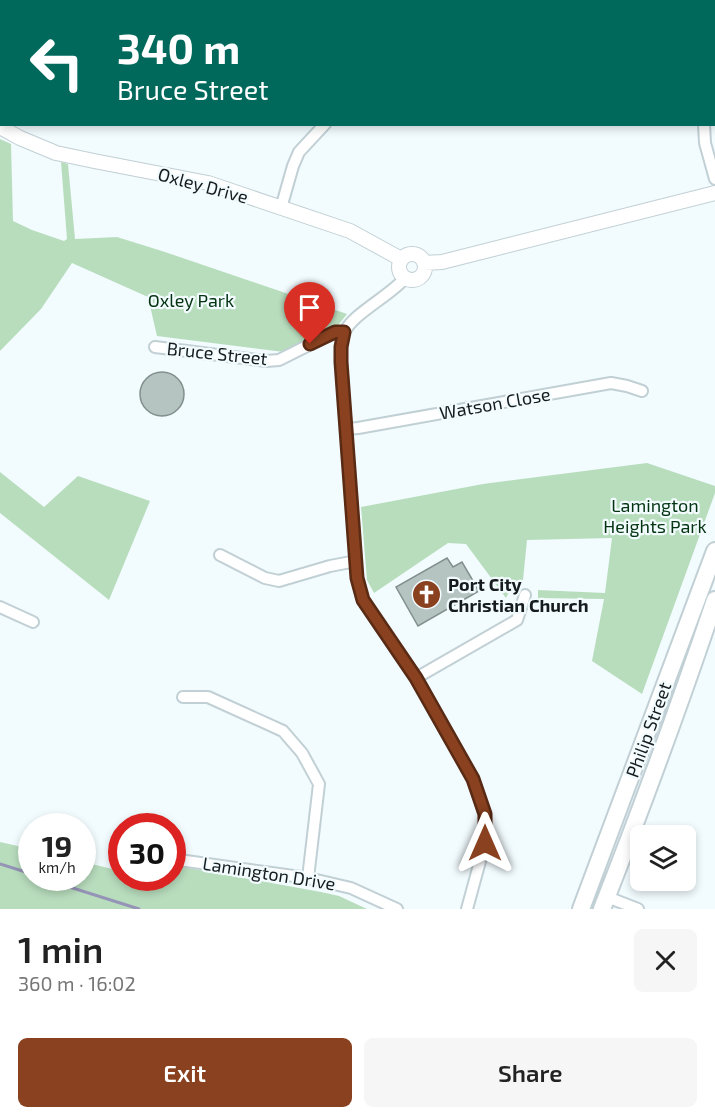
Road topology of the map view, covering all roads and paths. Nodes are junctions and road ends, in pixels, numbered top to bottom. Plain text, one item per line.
1 (323, 126) edge
2 (704, 126) edge
3 (0, 128) edge
4 (715, 179) edge
5 (715, 193) edge
6 (281, 208) junction
7 (401, 259) junction
8 (424, 263) junction
9 (405, 278) junction
10 (344, 332) junction
11 (155, 347) dead end
12 (642, 391) dead end
13 (346, 429) junction
14 (715, 551) edge
15 (220, 555) dead end
16 (356, 561) junction
17 (525, 595) dead end
18 (715, 600) edge
19 (0, 607) edge
20 (33, 622) dead end
21 (416, 678) junction
22 (183, 697) dead end
23 (186, 861) edge
24 (308, 878) junction
25 (604, 903) edge
26 (398, 909) edge
27 (467, 909) edge
28 (582, 909) edge
29 (638, 909) edge

1 - 6 street
2 - 4 street
3 - 6 street, Oxley Drive
5 - 8 street
6 - 7 street, Oxley Drive
7 - 8 street
7 - 9 street
8 - 9 street
9 - 10 street
10 - 11 street, Bruce Street
10 - 13 street
12 - 13 street, Watson Close
13 - 16 street
14 - 28 main road, Philip Street
15 - 16 street
16 - 21 street
17 - 21 street
18 - 25 main road, Philip Street
19 - 20 street
21 - 27 street
22 - 24 street
23 - 24 street, Lamington Drive
24 - 26 street, Lamington Drive
25 - 29 street

